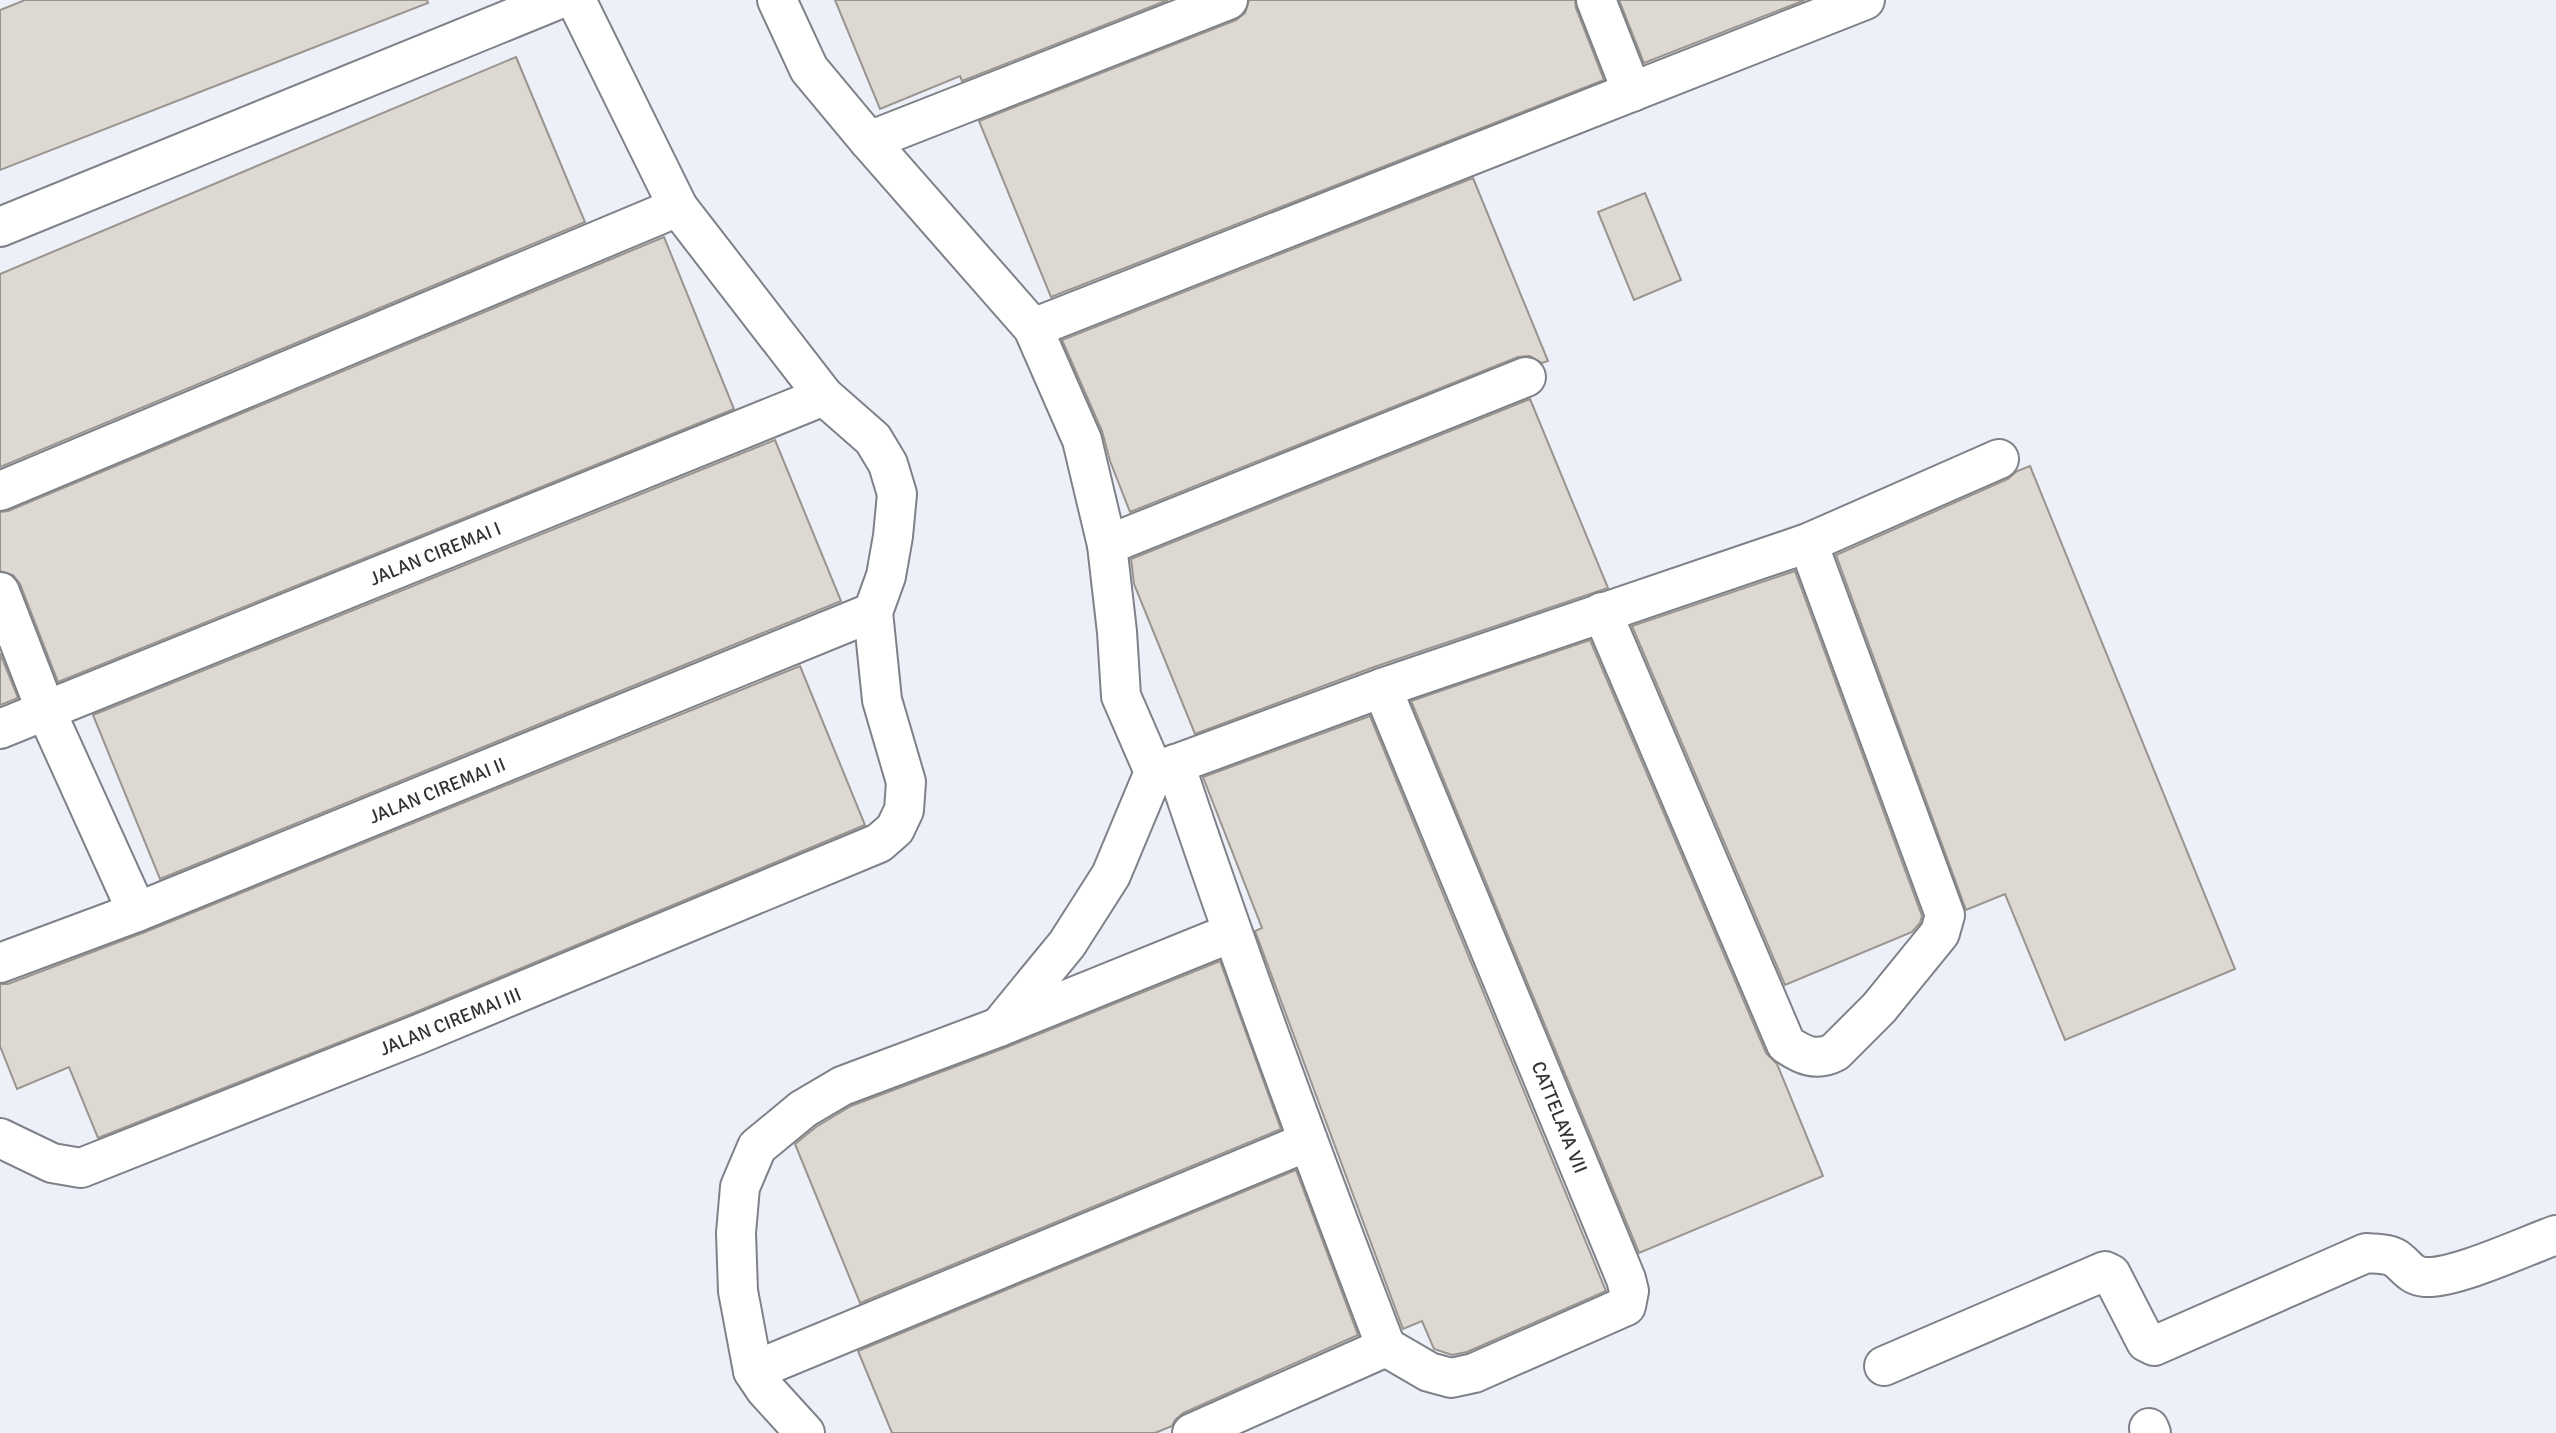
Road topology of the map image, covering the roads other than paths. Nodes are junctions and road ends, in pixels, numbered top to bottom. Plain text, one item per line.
1 (557, 0) edge
2 (576, 0) edge
3 (777, 0) edge
4 (1227, 0) edge
5 (1596, 0) edge
6 (1865, 0) edge
7 (1632, 92) junction
8 (869, 141) junction
9 (678, 207) junction
10 (0, 227) edge
11 (1033, 328) junction
12 (1527, 377) dead end
13 (824, 396) junction
14 (1999, 459) dead end
15 (0, 491) edge
16 (1808, 543) junction
17 (1107, 545) junction
18 (0, 592) edge
19 (873, 612) junction
20 (1602, 612) junction
21 (1382, 688) junction
22 (46, 710) junction
23 (0, 729) edge
24 (1164, 768) junction
25 (137, 912) junction
26 (1231, 933) junction
27 (0, 963) edge
28 (999, 1027) junction
29 (0, 1138) edge
30 (1307, 1142) junction
31 (2556, 1235) edge
32 (1386, 1348) junction
33 (1885, 1366) dead end
34 (753, 1371) junction
35 (805, 1433) edge
36 (1192, 1433) edge

1 - 10 street
2 - 9 street
3 - 8 street
4 - 8 street
5 - 7 street
6 - 7 street
7 - 11 street
8 - 11 street
9 - 13 street
9 - 15 street
11 - 17 street
12 - 17 street
13 - 19 street
13 - 22 street, JALAN CIREMAI I
14 - 16 street
16 - 20 street
16 - 20 street
17 - 24 street
18 - 22 street
19 - 25 street, JALAN CIREMAI II
19 - 29 street, JALAN CIREMAI III
20 - 21 street
21 - 24 street
21 - 32 street, CATTELAYA VII
22 - 23 street, JALAN CIREMAI I
22 - 25 street
24 - 26 street
24 - 28 street
25 - 27 street, JALAN CIREMAI II
26 - 28 street
26 - 30 street
28 - 34 street
30 - 32 street
30 - 34 street
31 - 33 street
32 - 36 street
34 - 35 street

